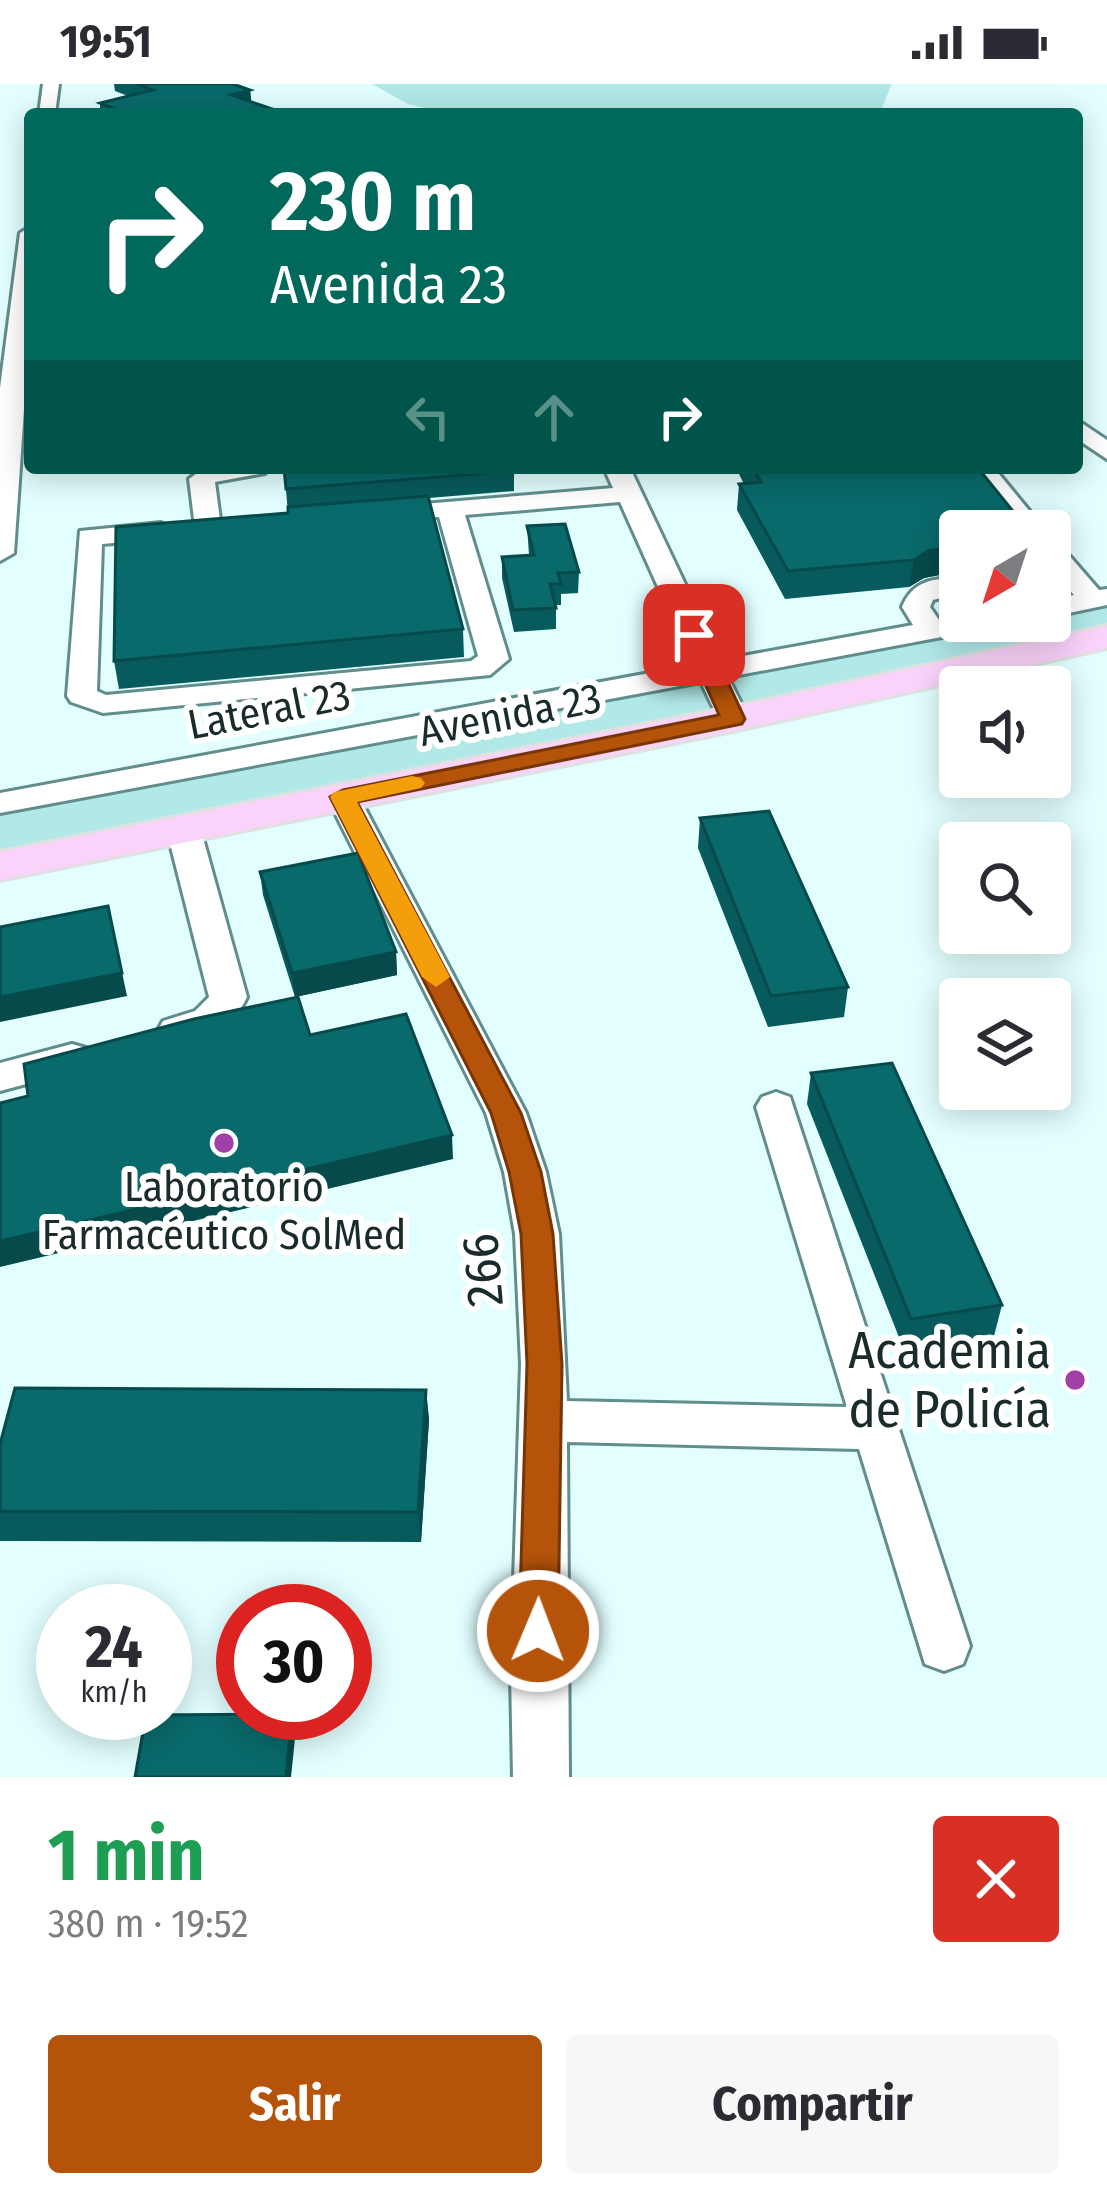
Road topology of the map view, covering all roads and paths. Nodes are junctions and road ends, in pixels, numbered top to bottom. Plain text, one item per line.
1 (23, 351) edge
2 (6, 382) edge
3 (1083, 432) edge
4 (1107, 452) edge
5 (212, 474) edge
6 (534, 474) edge
7 (986, 474) edge
8 (623, 481) edge
9 (541, 501) junction
10 (450, 509) junction
11 (1016, 510) edge
12 (362, 516) edge
13 (0, 553) edge
14 (1071, 575) edge
15 (939, 587) edge
16 (1071, 609) edge
17 (1102, 611) edge
18 (939, 628) edge
19 (931, 630) junction
20 (711, 671) junction
21 (733, 719) junction
22 (343, 797) junction
23 (0, 803) edge
24 (184, 831) junction
25 (0, 866) edge
26 (152, 1037) edge
27 (108, 1048) edge
28 (0, 1077) edge
29 (776, 1107) dead end
30 (543, 1421) junction
31 (877, 1429) junction
32 (944, 1646) dead end
33 (541, 1777) edge

1 - 2 street
2 - 13 street
3 - 4 street
5 - 10 street
6 - 9 street
7 - 11 street
8 - 9 street
8 - 20 street
9 - 10 street
10 - 12 street
14 - 17 street
15 - 19 street
16 - 17 street
17 - 21 main road, Avenida 23
18 - 19 street, Lateral 23
19 - 20 street, Lateral 23
20 - 21 street
20 - 23 street, Lateral 23
21 - 22 main road, Avenida 23
22 - 24 main road, Avenida 23
22 - 30 street, 266
24 - 25 main road, Avenida 23
24 - 26 street
27 - 28 street
29 - 31 street
30 - 31 street
30 - 33 street, 266
31 - 32 street

